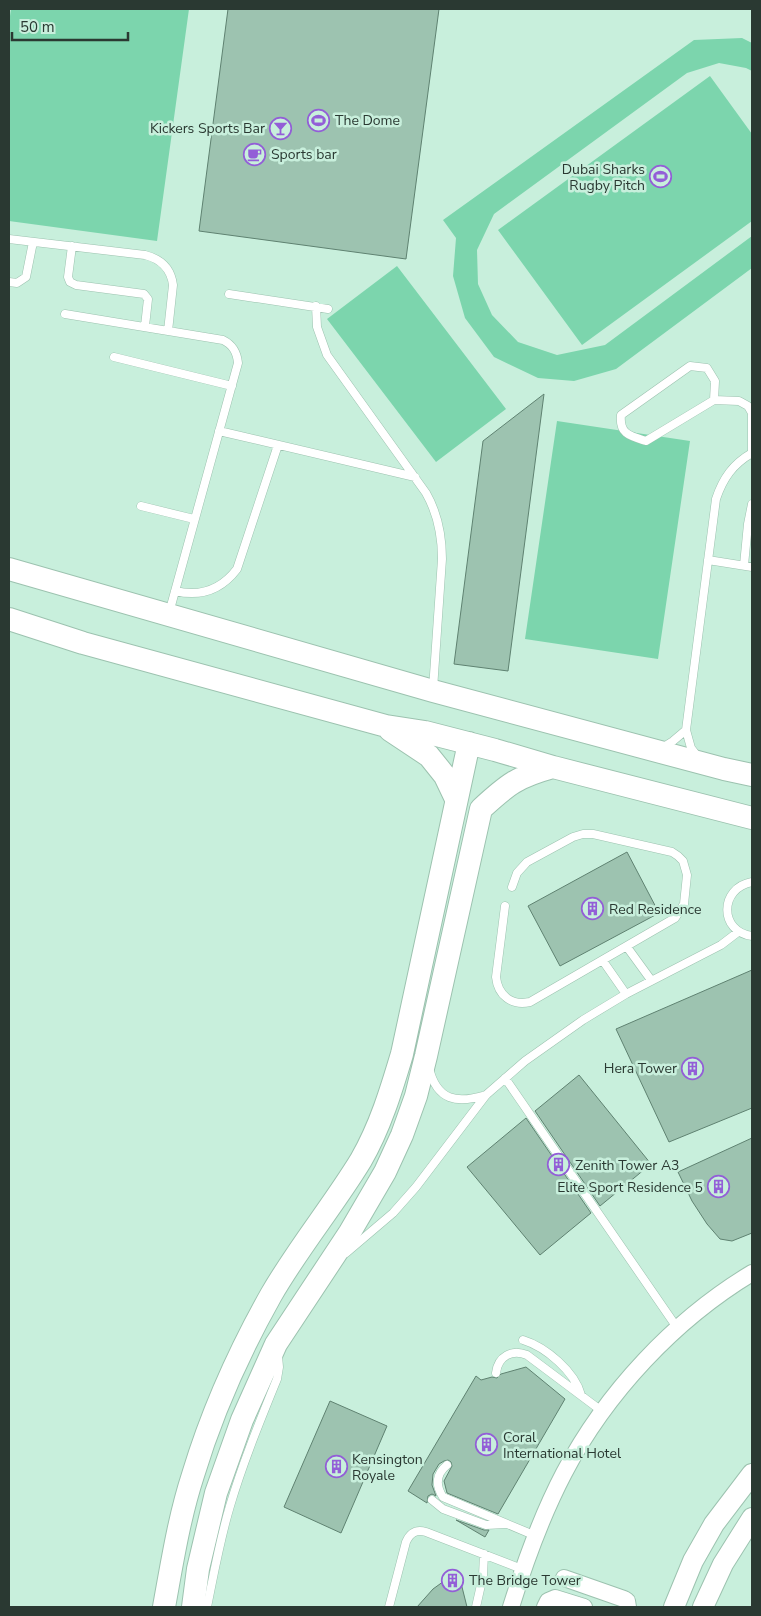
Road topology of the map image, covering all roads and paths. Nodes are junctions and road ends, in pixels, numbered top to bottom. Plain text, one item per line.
1 (9, 238) edge
2 (33, 242) junction
3 (72, 246) junction
4 (9, 282) edge
5 (229, 294) dead end
6 (316, 306) junction
7 (328, 308) dead end
8 (65, 314) dead end
9 (145, 326) junction
10 (168, 331) junction
11 (114, 356) dead end
12 (232, 386) junction
13 (714, 400) junction
14 (219, 431) junction
15 (278, 445) junction
16 (752, 453) edge
17 (415, 477) junction
18 (752, 504) edge
19 (141, 506) dead end
20 (194, 519) junction
21 (708, 560) junction
22 (748, 566) edge
23 (9, 568) edge
24 (175, 591) junction
25 (168, 615) junction
26 (9, 619) edge
27 (433, 691) junction
28 (386, 726) junction
29 (686, 730) junction
30 (468, 743) junction
31 (656, 750) junction
32 (702, 762) junction
33 (553, 767) junction
34 (752, 775) edge
35 (456, 799) junction
36 (752, 818) edge
37 (752, 882) edge
38 (512, 887) dead end
39 (505, 906) dead end
40 (738, 932) junction
41 (752, 936) edge
42 (627, 947) junction
43 (603, 961) junction
44 (651, 980) junction
45 (626, 994) junction
46 (426, 1056) junction
47 (505, 1078) junction
48 (486, 1095) junction
49 (326, 1268) junction
50 (752, 1273) edge
51 (678, 1329) junction
52 (523, 1340) dead end
53 (276, 1344) junction
54 (496, 1373) dead end
55 (581, 1395) junction
56 (603, 1412) junction
57 (447, 1465) dead end
58 (752, 1474) edge
59 (432, 1500) dead end
60 (752, 1518) edge
61 (507, 1524) junction
62 (537, 1536) junction
63 (484, 1554) junction
64 (522, 1569) junction
65 (564, 1578) dead end
66 (164, 1607) edge
67 (192, 1607) edge
68 (207, 1607) edge
69 (389, 1607) edge
70 (476, 1607) edge
71 (511, 1607) edge
72 (545, 1607) edge
73 (584, 1607) edge
74 (628, 1607) edge
75 (674, 1607) edge
76 (703, 1607) edge

1 - 2 lane
2 - 3 lane
2 - 4 lane
3 - 9 lane
3 - 10 lane
5 - 6 lane
6 - 7 lane
6 - 17 lane
8 - 9 lane
9 - 10 lane
10 - 12 lane
11 - 12 lane
12 - 14 lane
13 - 13 lane
13 - 16 lane
14 - 15 lane
14 - 20 lane
15 - 17 lane
15 - 24 lane
16 - 21 lane
17 - 27 lane
18 - 22 lane
19 - 20 lane
20 - 24 lane
21 - 22 lane
21 - 29 lane
23 - 25 main road
24 - 25 lane
25 - 27 main road
26 - 28 main road
27 - 31 main road
28 - 30 main road
28 - 35 main road
29 - 31 lane
29 - 32 lane
30 - 33 main road
30 - 35 main road
31 - 32 main road
32 - 34 main road
33 - 36 main road
33 - 46 main road
35 - 66 main road
37 - 40 lane
38 - 42 lane
39 - 43 lane
40 - 41 lane
40 - 44 lane
42 - 43 lane
42 - 44 lane
43 - 45 lane
44 - 45 lane
45 - 47 lane
46 - 48 lane
46 - 49 main road
47 - 48 lane
47 - 51 lane
48 - 49 lane
49 - 53 main road
50 - 51 street
51 - 56 street
52 - 55 lane
53 - 67 main road
53 - 68 lane
54 - 55 lane
55 - 56 lane
56 - 62 street
57 - 61 lane
58 - 75 street
59 - 61 lane
60 - 76 street
61 - 62 lane
62 - 64 street
63 - 64 lane
63 - 69 lane
63 - 70 lane
64 - 71 street
65 - 74 street
72 - 73 street

